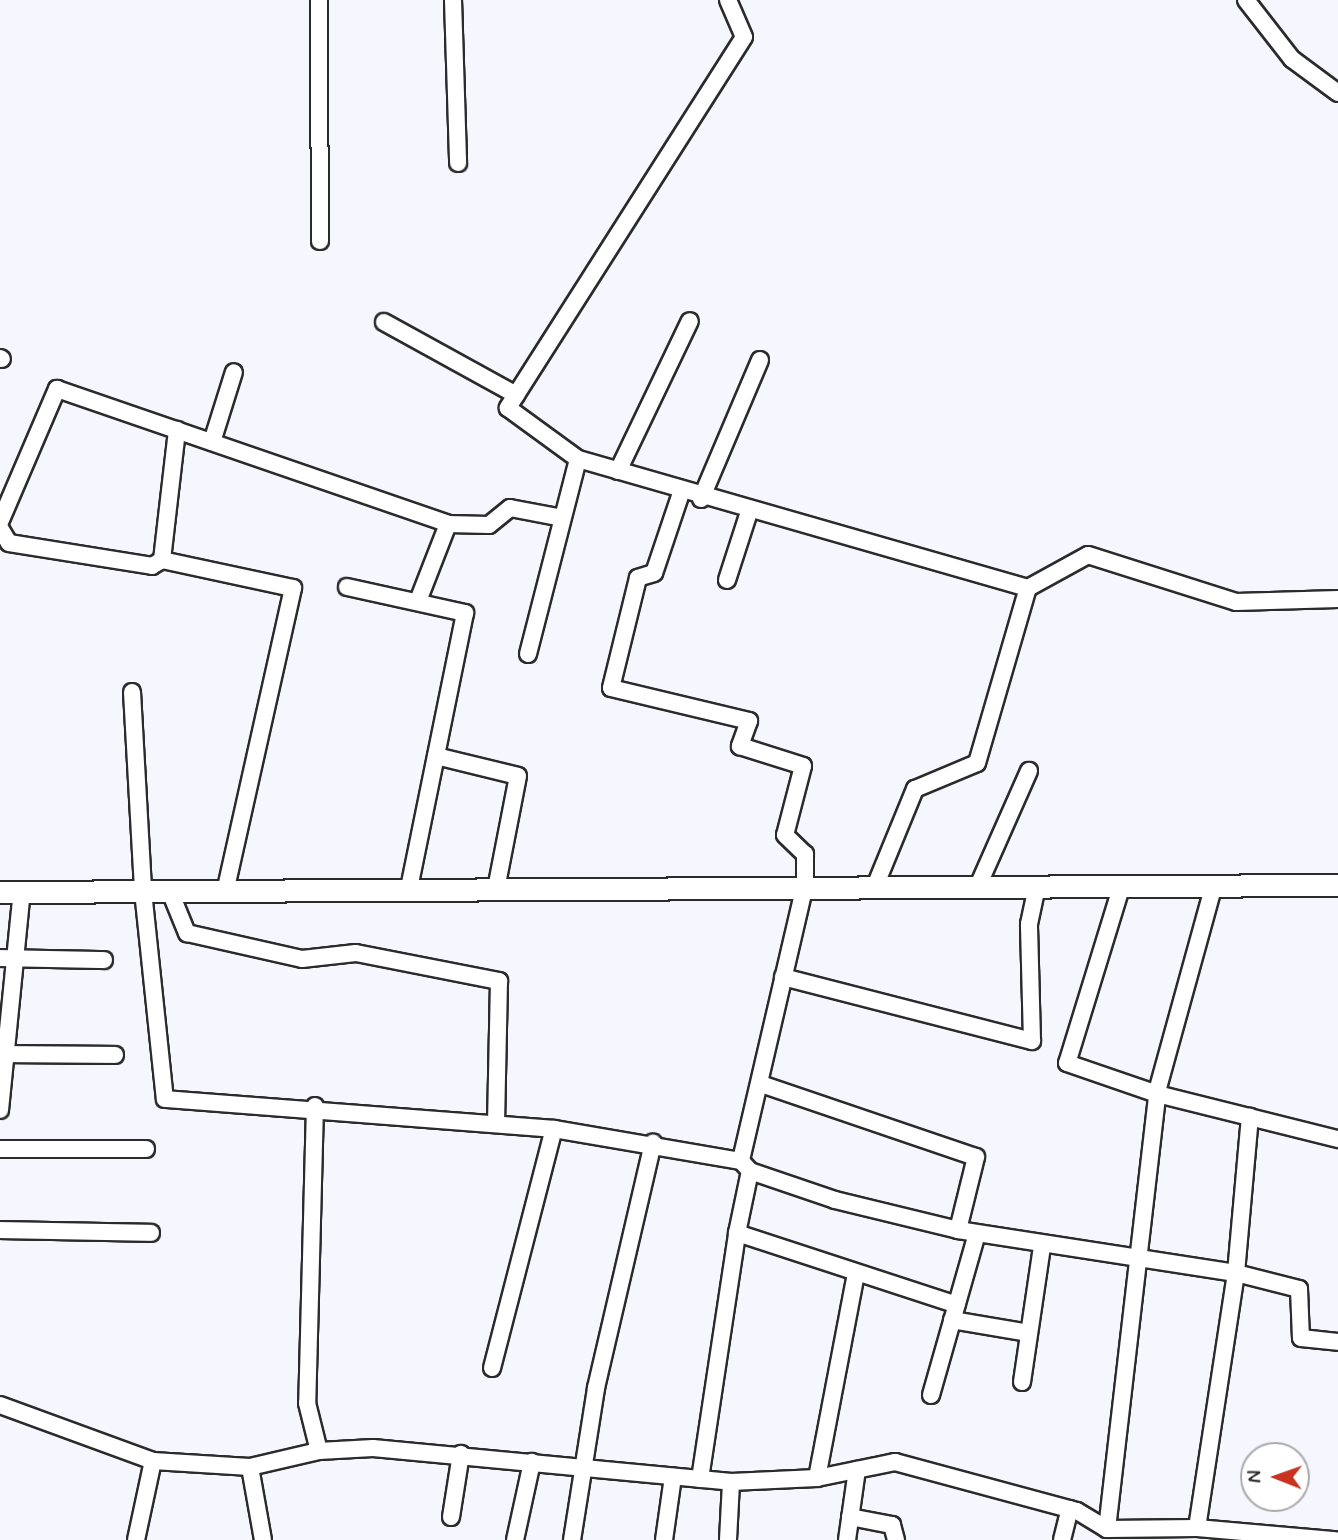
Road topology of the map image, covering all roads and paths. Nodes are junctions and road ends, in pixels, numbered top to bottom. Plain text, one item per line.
1 (319, 0) edge
2 (453, 0) edge
3 (728, 0) edge
4 (1245, 0) edge
5 (1338, 93) edge
6 (458, 163) dead end
7 (320, 241) dead end
8 (384, 321) dead end
9 (690, 321) dead end
10 (760, 360) dead end
11 (234, 372) dead end
12 (516, 395) junction
13 (177, 430) junction
14 (212, 442) junction
15 (578, 459) junction
16 (618, 471) junction
17 (681, 494) junction
18 (701, 499) junction
19 (749, 512) junction
20 (558, 517) junction
21 (0, 522) edge
22 (448, 524) junction
23 (0, 528) edge
24 (162, 560) junction
25 (727, 580) dead end
26 (347, 587) dead end
27 (1028, 588) junction
28 (1338, 599) edge
29 (418, 601) junction
30 (528, 654) dead end
31 (132, 692) dead end
32 (436, 756) junction
33 (1028, 771) dead end
34 (876, 884) junction
35 (804, 885) junction
36 (1338, 885) edge
37 (978, 886) junction
38 (1037, 887) junction
39 (226, 888) junction
40 (408, 888) junction
41 (1121, 888) junction
42 (1213, 888) junction
43 (169, 889) junction
44 (496, 889) junction
45 (22, 891) junction
46 (143, 891) junction
47 (0, 892) edge
48 (7, 959) edge
49 (104, 960) dead end
50 (783, 977) junction
51 (2, 1054) edge
52 (115, 1055) dead end
53 (761, 1084) junction
54 (1157, 1094) junction
55 (315, 1106) junction
56 (0, 1110) edge
57 (1250, 1117) junction
58 (496, 1123) junction
59 (554, 1129) junction
60 (1338, 1139) edge
61 (653, 1143) junction
62 (0, 1149) edge
63 (146, 1149) dead end
64 (745, 1166) junction
65 (0, 1230) edge
66 (958, 1230) junction
67 (151, 1233) dead end
68 (737, 1233) junction
69 (977, 1233) junction
70 (1042, 1246) junction
71 (1140, 1260) junction
72 (1236, 1273) junction
73 (856, 1274) junction
74 (954, 1313) junction
75 (1029, 1333) junction
76 (1338, 1342) edge
77 (492, 1368) dead end
78 (1022, 1382) dead end
79 (932, 1395) dead end
80 (0, 1405) edge
81 (319, 1451) junction
82 (461, 1454) junction
83 (153, 1461) junction
84 (532, 1462) junction
85 (250, 1467) junction
86 (585, 1468) junction
87 (857, 1470) junction
88 (673, 1477) junction
89 (817, 1478) junction
90 (700, 1479) junction
91 (731, 1482) junction
92 (1070, 1509) junction
93 (452, 1517) dead end
94 (850, 1517) junction
95 (1197, 1528) junction
96 (1107, 1529) junction
97 (1124, 1534) edge
98 (136, 1540) edge
99 (263, 1540) edge
100 (515, 1540) edge
101 (572, 1540) edge
102 (664, 1540) edge
103 (728, 1540) edge
104 (847, 1540) edge
105 (895, 1540) edge
106 (1062, 1540) edge
107 (1335, 1540) edge

1 - 7 street
2 - 6 street
3 - 12 street
4 - 5 street
8 - 12 street
9 - 16 street
10 - 18 street
11 - 14 street
12 - 15 street
13 - 14 street
13 - 21 street
13 - 24 street
14 - 22 street
15 - 16 street
15 - 20 street
16 - 17 street
17 - 18 street
17 - 35 street
18 - 19 street
19 - 25 street
19 - 27 street
20 - 22 street
20 - 30 street
22 - 29 street
23 - 24 street
24 - 39 street
26 - 29 street
27 - 28 street
27 - 34 street
29 - 32 street
31 - 46 street
32 - 40 street
32 - 44 street
33 - 37 street
34 - 35 street
34 - 37 street
35 - 44 street
35 - 50 street
36 - 42 street
37 - 38 street
38 - 41 street
38 - 50 street
39 - 40 street
39 - 43 street
40 - 44 street
41 - 42 street
41 - 54 street
42 - 54 street
43 - 46 street
43 - 58 street
45 - 46 street
45 - 47 street
45 - 48 street
46 - 55 street
48 - 49 street
48 - 51 street
50 - 53 street
51 - 52 street
51 - 56 street
53 - 64 street
53 - 66 street
54 - 57 street
54 - 71 street
55 - 58 street
55 - 81 street
57 - 60 street
57 - 72 street
58 - 59 street
59 - 61 street
59 - 77 street
61 - 64 street
61 - 86 street
62 - 63 street
64 - 66 street
64 - 68 street
65 - 67 street
66 - 69 street
68 - 73 street
68 - 90 street
69 - 70 street
69 - 74 street
70 - 71 street
70 - 75 street
71 - 72 street
71 - 96 street
72 - 76 street
72 - 95 street
73 - 74 street
73 - 89 street
74 - 75 street
74 - 79 street
75 - 78 street
80 - 83 street
81 - 82 street
81 - 85 street
82 - 84 street
82 - 93 street
83 - 85 street
83 - 98 street
84 - 86 street
84 - 100 street
85 - 99 street
86 - 88 street
86 - 101 street
87 - 89 street
87 - 92 street
87 - 94 street
88 - 90 street
88 - 102 street
89 - 91 street
90 - 91 street
91 - 103 street
92 - 96 street
92 - 106 street
94 - 104 street
94 - 105 street
95 - 97 street
95 - 107 street
96 - 97 street

